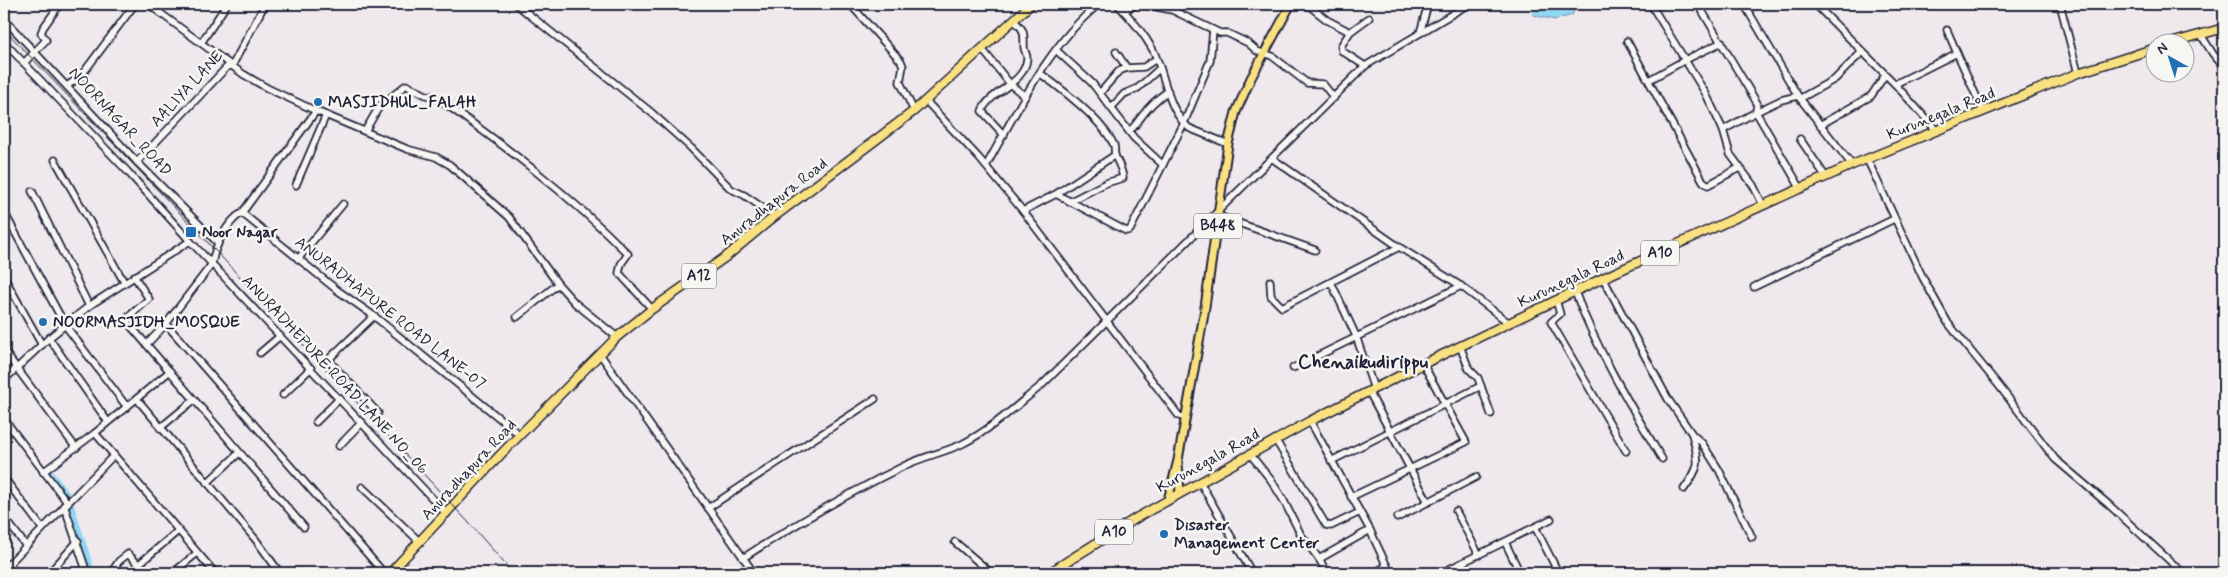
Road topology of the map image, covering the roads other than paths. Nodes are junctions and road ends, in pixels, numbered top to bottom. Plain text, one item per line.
1 (60, 4) edge
2 (135, 4) edge
3 (148, 4) edge
4 (227, 4) edge
5 (265, 4) edge
6 (516, 4) edge
7 (850, 4) edge
8 (1031, 4) edge
9 (1099, 4) edge
10 (1117, 4) edge
11 (1136, 4) edge
12 (1142, 4) edge
13 (1292, 4) edge
14 (1307, 4) edge
15 (1428, 4) edge
16 (1469, 4) edge
17 (1662, 4) edge
18 (1698, 4) edge
19 (1744, 4) edge
20 (1815, 4) edge
21 (2060, 4) edge
22 (1652, 6) edge
23 (1124, 11) junction
24 (1370, 18) dead end
25 (4, 19) edge
26 (1013, 20) junction
27 (2224, 28) edge
28 (1212, 30) junction
29 (1947, 30) dead end
30 (1350, 32) junction
31 (1420, 33) junction
32 (2201, 34) junction
33 (2196, 35) edge
34 (1628, 41) dead end
35 (4, 42) edge
36 (201, 42) junction
37 (1722, 42) junction
38 (982, 49) junction
39 (1056, 50) junction
40 (2146, 51) edge
41 (35, 52) junction
42 (1116, 52) dead end
43 (1862, 52) junction
44 (1264, 53) junction
45 (1956, 53) junction
46 (1156, 59) junction
47 (1685, 60) junction
48 (24, 63) junction
49 (232, 66) junction
50 (1365, 66) junction
51 (2224, 67) edge
52 (1127, 68) junction
53 (1160, 68) junction
54 (2078, 73) junction
55 (1041, 74) junction
56 (1885, 75) junction
57 (1649, 80) junction
58 (1895, 84) junction
59 (1011, 85) junction
60 (67, 86) junction
61 (1168, 91) junction
62 (1100, 93) junction
63 (1025, 96) junction
64 (1799, 97) junction
65 (1334, 98) junction
66 (926, 101) junction
67 (1112, 107) junction
68 (316, 111) junction
69 (914, 111) junction
70 (1982, 111) junction
71 (1756, 112) junction
72 (326, 114) junction
73 (1184, 123) junction
74 (1820, 125) junction
75 (1723, 130) junction
76 (365, 131) junction
77 (1129, 131) junction
78 (1938, 131) junction
79 (1004, 135) junction
80 (1800, 139) dead end
81 (1228, 144) junction
82 (1114, 155) junction
83 (1273, 159) junction
84 (1867, 159) junction
85 (55, 160) dead end
86 (137, 162) junction
87 (1852, 165) junction
88 (986, 166) junction
89 (1163, 166) junction
90 (1739, 168) junction
91 (1826, 177) junction
92 (296, 185) dead end
93 (1800, 189) junction
94 (32, 191) dead end
95 (1056, 194) junction
96 (1069, 202) junction
97 (343, 204) dead end
98 (1763, 205) junction
99 (1220, 208) junction
100 (1023, 211) junction
101 (4, 212) edge
102 (242, 213) junction
103 (775, 216) junction
104 (1219, 216) junction
105 (1894, 219) junction
106 (190, 241) junction
107 (218, 243) junction
108 (1399, 247) junction
109 (1315, 250) dead end
110 (298, 259) junction
111 (212, 264) junction
112 (134, 276) junction
113 (4, 278) edge
114 (1603, 278) junction
115 (1270, 281) dead end
116 (124, 282) junction
117 (1331, 282) junction
118 (558, 284) junction
119 (1461, 286) junction
120 (1754, 287) dead end
121 (1575, 292) junction
122 (1556, 300) junction
123 (89, 306) junction
124 (652, 309) junction
125 (374, 316) junction
126 (517, 317) dead end
127 (1106, 320) junction
128 (1510, 323) junction
129 (166, 324) junction
130 (66, 325) junction
131 (280, 336) junction
132 (1356, 336) junction
133 (617, 337) junction
134 (49, 338) junction
135 (147, 344) junction
136 (42, 345) junction
137 (1460, 346) junction
138 (4, 351) edge
139 (260, 353) dead end
140 (600, 354) junction
141 (1423, 364) junction
142 (311, 368) junction
143 (1293, 368) dead end
144 (16, 369) junction
145 (170, 371) junction
146 (4, 380) edge
147 (1481, 386) junction
148 (1372, 390) junction
149 (283, 395) dead end
150 (340, 398) junction
151 (137, 399) junction
152 (875, 399) dead end
153 (194, 400) junction
154 (1445, 405) junction
155 (127, 407) junction
156 (378, 413) dead end
157 (1491, 414) dead end
158 (1185, 418) junction
159 (4, 419) edge
160 (1310, 421) junction
161 (108, 422) junction
162 (316, 422) dead end
163 (362, 422) junction
164 (160, 428) junction
165 (1391, 430) junction
166 (95, 433) junction
167 (1692, 434) junction
168 (520, 435) junction
169 (1275, 439) junction
170 (339, 446) dead end
171 (76, 448) junction
172 (1626, 451) dead end
173 (239, 453) junction
174 (1250, 454) junction
175 (114, 455) junction
176 (1662, 459) dead end
177 (1178, 460) junction
178 (1331, 461) junction
179 (1411, 470) junction
180 (43, 472) junction
181 (1476, 477) dead end
182 (4, 478) edge
183 (1200, 482) junction
184 (206, 483) junction
185 (362, 487) dead end
186 (1684, 489) dead end
187 (1180, 493) junction
188 (1351, 497) junction
189 (1168, 500) junction
190 (1428, 502) junction
191 (65, 504) junction
192 (708, 508) junction
193 (1456, 510) dead end
194 (1360, 512) junction
195 (447, 514) junction
196 (4, 517) edge
197 (1397, 518) dead end
198 (1551, 519) dead end
199 (304, 527) dead end
200 (1535, 527) junction
201 (42, 528) junction
202 (1370, 530) junction
203 (178, 531) junction
204 (1752, 537) dead end
205 (78, 542) junction
206 (420, 542) junction
207 (954, 542) dead end
208 (1505, 542) junction
209 (26, 546) junction
210 (197, 553) junction
211 (1479, 556) junction
212 (743, 558) junction
213 (1319, 559) junction
214 (9, 564) junction
215 (138, 564) junction
216 (1387, 566) junction
217 (4, 568) edge
218 (1557, 570) dead end
219 (17, 573) edge
220 (49, 573) edge
221 (87, 573) edge
222 (114, 573) edge
223 (147, 573) edge
224 (172, 573) edge
225 (214, 573) edge
226 (280, 573) edge
227 (384, 573) edge
228 (390, 573) edge
229 (754, 573) edge
230 (991, 573) edge
231 (1049, 573) edge
232 (1252, 573) edge
233 (1326, 573) edge
234 (1373, 573) edge
235 (1390, 573) edge
236 (1441, 573) edge
237 (1520, 573) edge
238 (2183, 573) edge

1 - 41 street
2 - 60 street
3 - 36 street
4 - 36 street
5 - 49 street, AALIYA LANE
6 - 103 street
7 - 69 street
8 - 26 highway, Anuradhapura Road / A12
9 - 39 street
10 - 23 street
11 - 23 street
12 - 28 street
13 - 44 main road, B448
14 - 30 street
15 - 31 street
16 - 31 street
17 - 22 street
18 - 37 street
19 - 64 street
20 - 43 street
21 - 54 street
22 - 47 street
23 - 46 street
24 - 30 street
25 - 41 street, NOORNAGAR_ROAD
26 - 38 highway, Anuradhapura Road / A12
26 - 59 street
27 - 32 highway
28 - 44 street
28 - 73 street
29 - 45 street
30 - 50 street
31 - 50 street
32 - 33 highway
32 - 51 street
34 - 57 street
35 - 48 street, ANURADHEPURE ROAD LANE NO_06
36 - 49 street
37 - 47 street
37 - 71 street
38 - 59 street
38 - 66 highway, Anuradhapura Road / A12
39 - 55 street
39 - 62 street
40 - 54 highway, Kurunegala Road / A10
41 - 48 street
41 - 60 street, NOORNAGAR_ROAD
42 - 52 street
43 - 56 street
43 - 64 street
44 - 65 street
44 - 81 main road, B448
45 - 58 street
45 - 70 street
46 - 52 street
46 - 53 street
47 - 57 street
47 - 75 street
48 - 106 street, ANURADHEPURE ROAD LANE NO_06
49 - 68 street
49 - 86 street, AALIYA LANE
50 - 65 street
52 - 62 street
53 - 61 street
53 - 67 street
54 - 70 highway, Kurunegala Road / A10
55 - 63 street
55 - 82 street
56 - 58 street
56 - 74 street
57 - 90 street
58 - 78 street
59 - 63 street
59 - 79 street
60 - 86 street, NOORNAGAR_ROAD
61 - 73 street
61 - 77 street
62 - 67 street
63 - 79 street
64 - 71 street
64 - 74 street
65 - 83 street
66 - 69 highway, Anuradhapura Road / A12
66 - 88 street
67 - 77 street
68 - 72 street
68 - 102 street
69 - 103 highway, Anuradhapura Road / A12
70 - 78 highway, Kurunegala Road / A10
71 - 75 street
71 - 93 street
72 - 76 street
72 - 92 street
73 - 81 street
73 - 89 street
74 - 87 street
75 - 90 street
76 - 118 street
76 - 124 street
77 - 89 street
78 - 84 highway, Kurunegala Road / A10
79 - 88 street
80 - 91 street
81 - 99 main road, B448
82 - 95 street
82 - 96 street
83 - 99 street
83 - 108 street
84 - 87 highway, Kurunegala Road / A10
84 - 105 street
85 - 116 street
86 - 107 street, NOORNAGAR_ROAD
87 - 91 highway, Kurunegala Road / A10
88 - 100 street
89 - 96 street
90 - 98 street
91 - 93 highway, Kurunegala Road / A10
93 - 98 highway, Kurunegala Road / A10
94 - 123 street
95 - 96 street
95 - 100 street
97 - 110 street
98 - 114 highway, Kurunegala Road / A10
99 - 104 main road, B448
99 - 127 street
100 - 127 street
101 - 130 street
102 - 107 street
102 - 110 street, ANURADHAPURE ROAD LANE-07
103 - 124 highway, Anuradhapura Road / A12
104 - 109 street
104 - 158 main road, B448
105 - 120 street
105 - 238 street
106 - 111 street, ANURADHEPURE ROAD LANE NO_06
106 - 112 street
107 - 111 street
108 - 117 street
108 - 119 street
110 - 125 street, ANURADHAPURE ROAD LANE-07
111 - 129 street
111 - 131 street, ANURADHEPURE ROAD LANE NO_06
112 - 116 street
112 - 135 street
113 - 136 street
114 - 121 highway, Kurunegala Road / A10
114 - 167 street
115 - 117 street
116 - 123 street
117 - 132 street
118 - 126 street
118 - 133 street
119 - 128 street
119 - 132 street
121 - 122 highway, Kurunegala Road / A10
121 - 176 street
122 - 128 highway, Kurunegala Road / A10
122 - 172 street
123 - 130 street
124 - 133 highway, Anuradhapura Road / A12
125 - 156 street
125 - 168 street, ANURADHAPURE ROAD LANE-07
127 - 158 street
127 - 212 street
128 - 137 highway, Kurunegala Road / A10
129 - 135 street
129 - 227 street
130 - 134 street
130 - 155 street
131 - 139 street
131 - 142 street, ANURADHEPURE ROAD LANE NO_06
132 - 143 street
132 - 148 street
133 - 140 highway, Anuradhapura Road / A12
134 - 136 street
134 - 161 street
135 - 145 street
136 - 144 street
137 - 141 highway, Kurunegala Road / A10
137 - 147 street
138 - 144 street
140 - 168 highway, Anuradhapura Road / A12
140 - 192 street
141 - 148 highway, Kurunegala Road / A10
141 - 154 street
142 - 149 street
142 - 150 street, ANURADHEPURE ROAD LANE NO_06
144 - 146 street
144 - 171 street
145 - 151 street
145 - 153 street
147 - 154 street
147 - 157 street
148 - 160 highway, Kurunegala Road / A10
148 - 165 street
150 - 162 street
150 - 163 street, ANURADHEPURE ROAD LANE NO_06
151 - 155 street
151 - 164 street
152 - 192 street
153 - 164 street
153 - 173 street
154 - 165 street
154 - 179 street
155 - 161 street
158 - 177 main road, B448
159 - 180 street
160 - 169 highway, Kurunegala Road / A10
160 - 178 street
161 - 166 street
163 - 170 street
163 - 195 street, ANURADHEPURE ROAD LANE NO_06
164 - 184 street
165 - 178 street
165 - 179 street
166 - 171 street
166 - 175 street
167 - 186 street
167 - 204 street
168 - 195 highway, Anuradhapura Road / A12
169 - 174 highway, Kurunegala Road / A10
169 - 194 street
171 - 180 street
173 - 184 street
173 - 199 street
174 - 183 highway, Kurunegala Road / A10
174 - 213 street
175 - 191 street
175 - 203 street
177 - 187 main road, B448
177 - 189 main road, B448
178 - 188 street
179 - 188 street
179 - 190 street
180 - 191 street
181 - 190 street
182 - 201 street
183 - 187 highway, Kurunegala Road / A10
183 - 232 street
184 - 226 street
185 - 206 street
187 - 189 highway, Kurunegala Road / A10
188 - 194 street
189 - 231 highway, Kurunegala Road / A10
190 - 197 street
191 - 201 street
191 - 205 street
192 - 212 street
193 - 211 street
194 - 202 street
195 - 206 highway, Anuradhapura Road / A12
196 - 209 street
198 - 200 street
200 - 208 street
200 - 218 street
201 - 209 street
202 - 213 street
202 - 216 street
203 - 210 street
203 - 215 street
205 - 220 street
205 - 221 street
206 - 228 highway, Anuradhapura Road / A12
207 - 230 street
208 - 211 street
208 - 237 street
209 - 214 street
210 - 224 street
210 - 225 street
211 - 236 street
212 - 229 street
213 - 233 street
214 - 217 street
214 - 219 street
215 - 222 street
215 - 223 street
216 - 234 street
216 - 235 street

